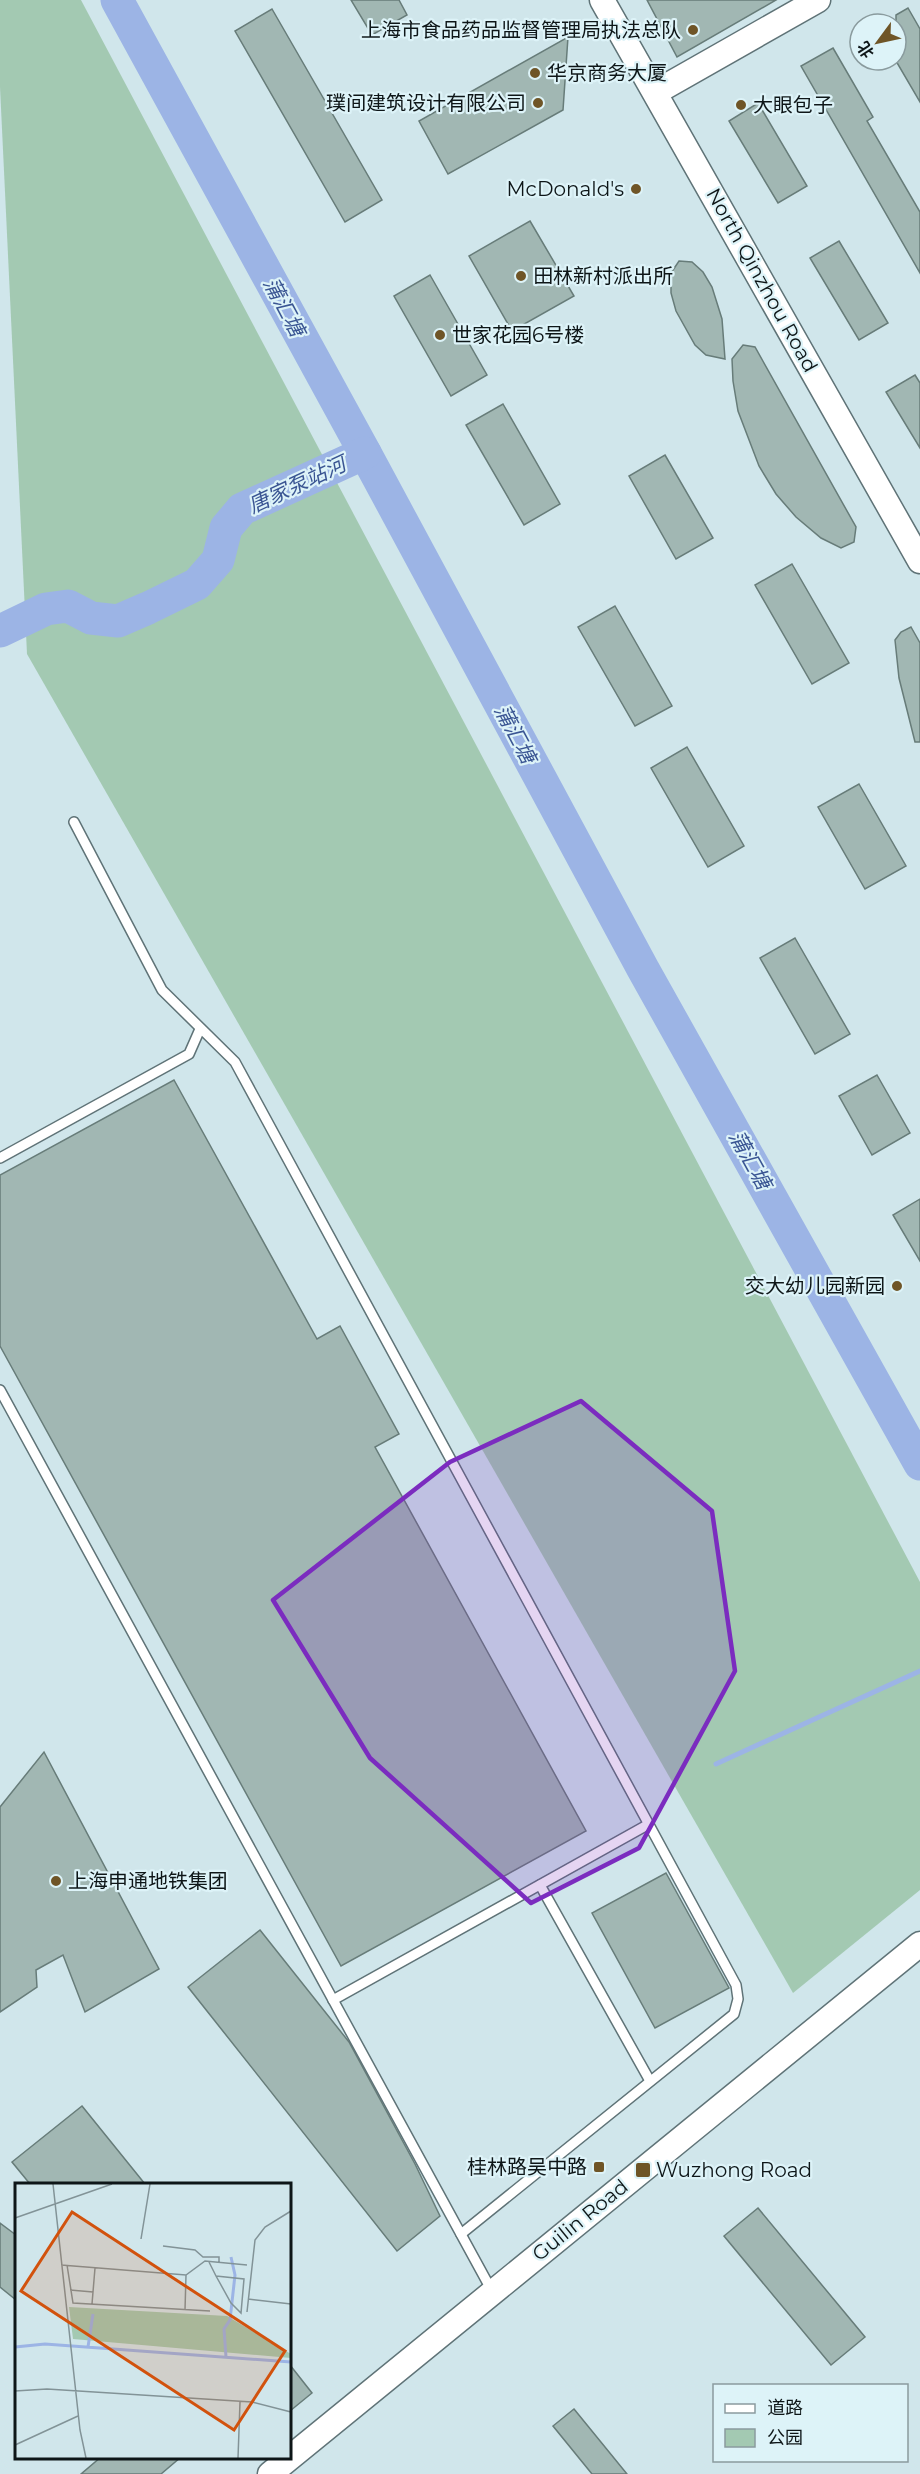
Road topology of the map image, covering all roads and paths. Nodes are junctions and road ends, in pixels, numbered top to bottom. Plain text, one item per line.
1 (603, 0) edge
2 (818, 0) edge
3 (656, 92) junction
4 (920, 561) edge
5 (74, 822) dead end
6 (200, 1029) junction
7 (0, 1158) edge
8 (0, 1390) edge
9 (649, 1824) junction
10 (540, 1885) junction
11 (920, 1944) edge
12 (333, 2000) junction
13 (650, 2081) junction
14 (461, 2234) junction
15 (492, 2291) junction
16 (291, 2457) edge
17 (288, 2459) edge
18 (270, 2474) edge

1 - 3 main road, North Qinzhou Road
2 - 3 main road
3 - 4 main road, North Qinzhou Road
5 - 6 lane
6 - 7 lane
6 - 9 lane
8 - 12 lane
9 - 10 lane
9 - 13 lane
10 - 12 lane
10 - 13 lane
11 - 15 main road, Guilin Road
12 - 14 lane
13 - 14 lane
14 - 15 lane
15 - 16 main road, Guilin Road
17 - 18 main road, Guilin Road

